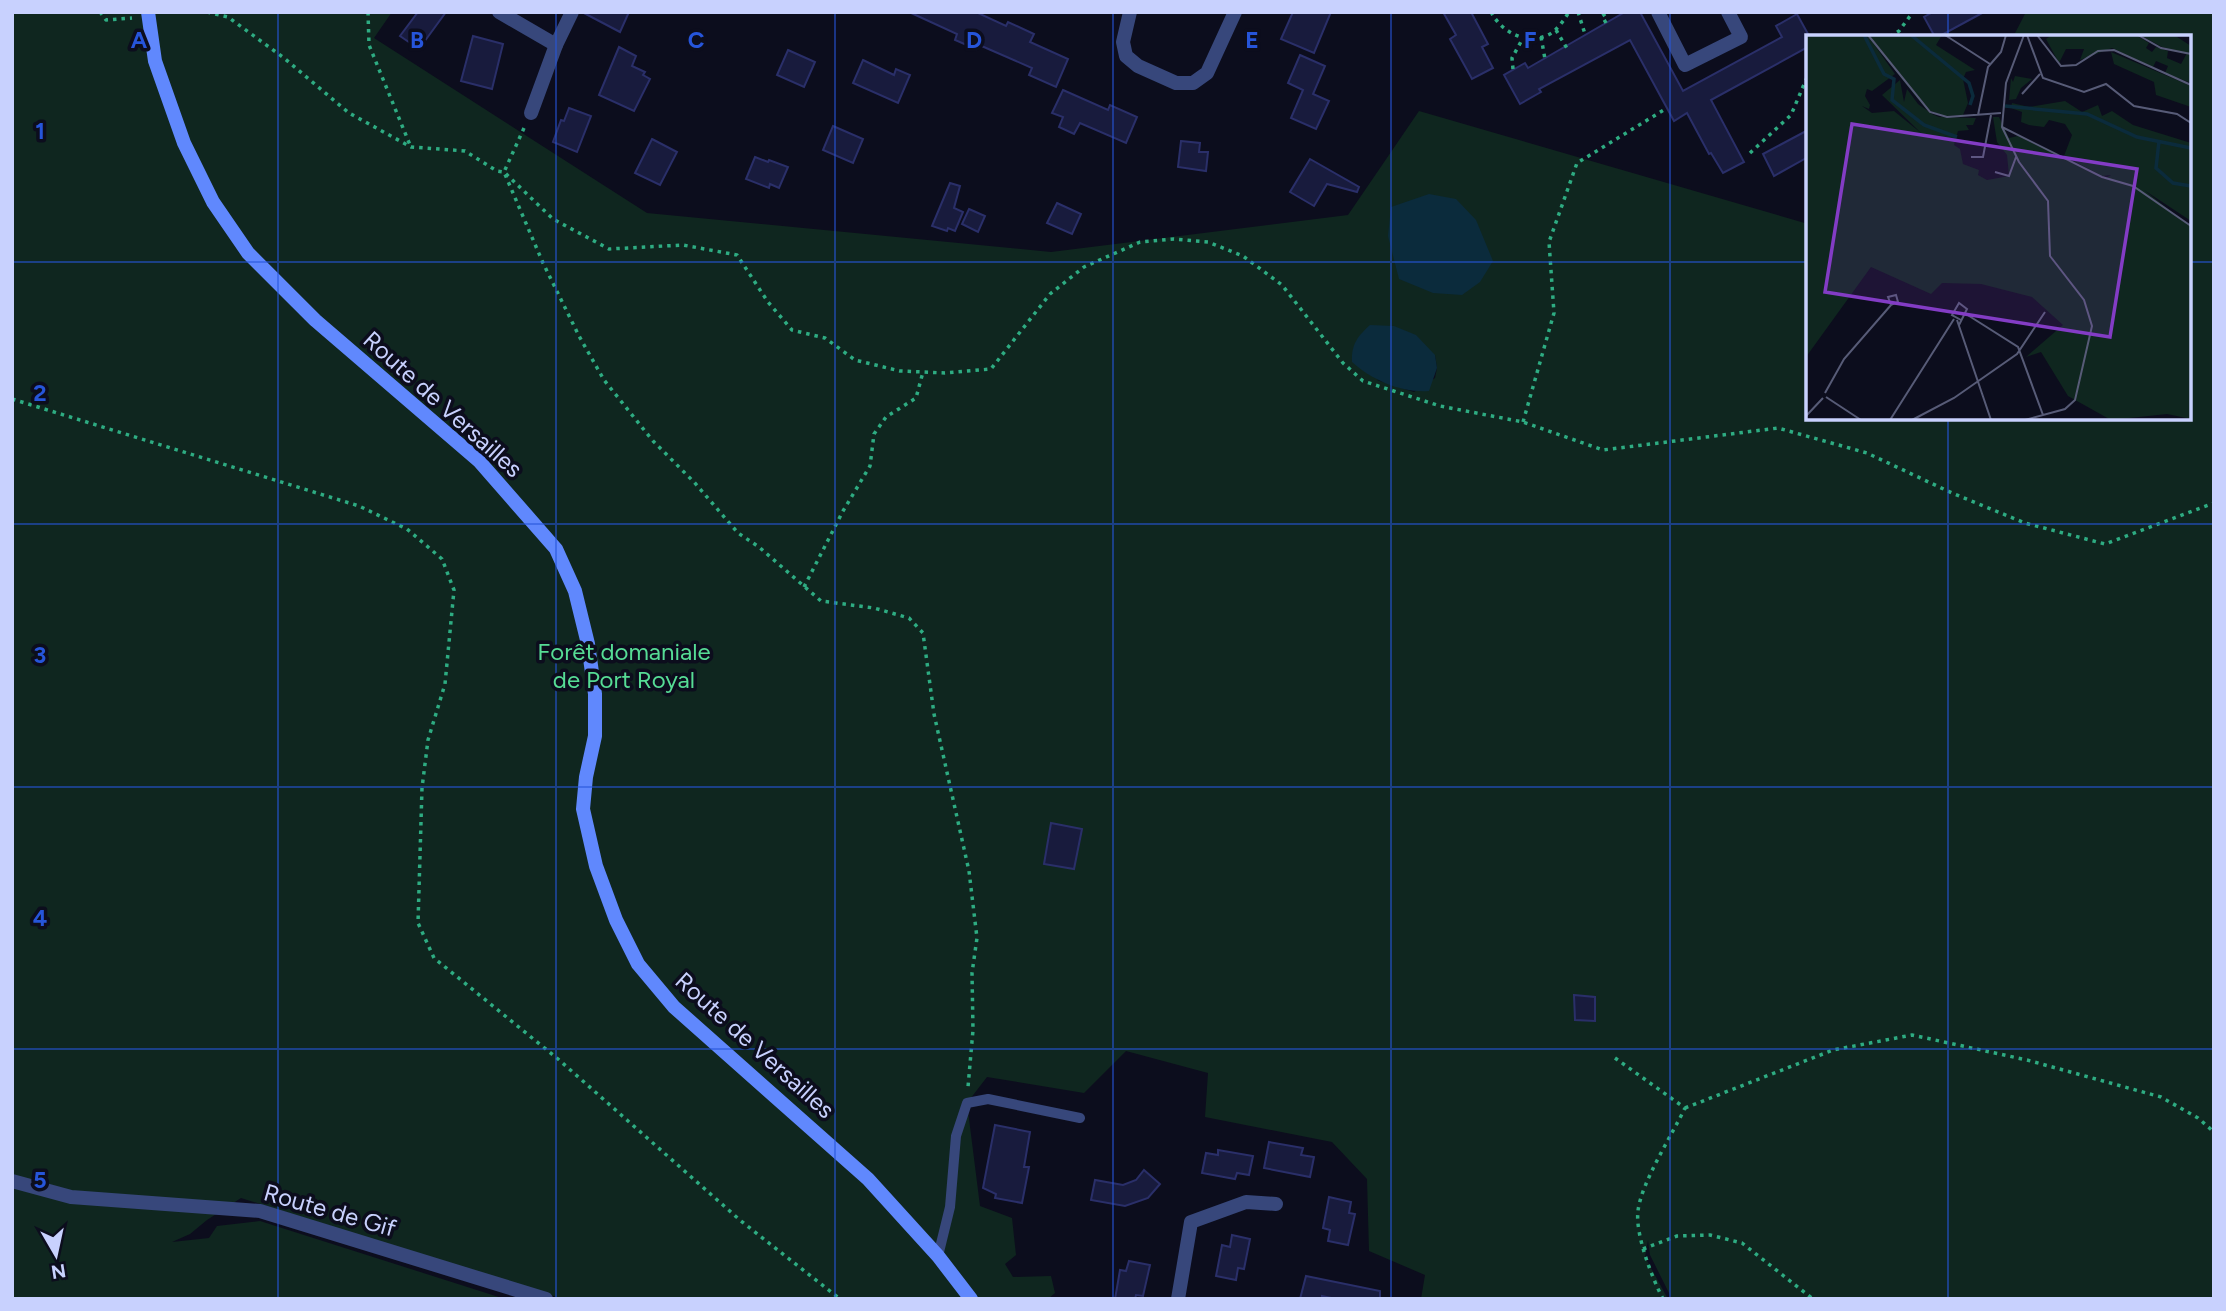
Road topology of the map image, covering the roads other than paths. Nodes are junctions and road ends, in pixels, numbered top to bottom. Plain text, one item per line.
1 (499, 12) edge
2 (572, 12) edge
3 (1129, 12) edge
4 (1235, 12) edge
5 (1658, 12) edge
6 (1728, 12) edge
7 (148, 14) edge
8 (556, 45) junction
9 (531, 113) road end
10 (1080, 1118) dead end
11 (12, 1181) edge
12 (1276, 1204) dead end
13 (938, 1256) junction
14 (546, 1299) edge
15 (971, 1299) edge
16 (1178, 1299) edge

1 - 8 street
2 - 8 street
3 - 4 street
5 - 6 street
7 - 13 main road, Route de Versailles
8 - 9 street
10 - 13 lane
11 - 14 street, Route de Gif
12 - 16 street
13 - 15 main road, Route de Versailles

